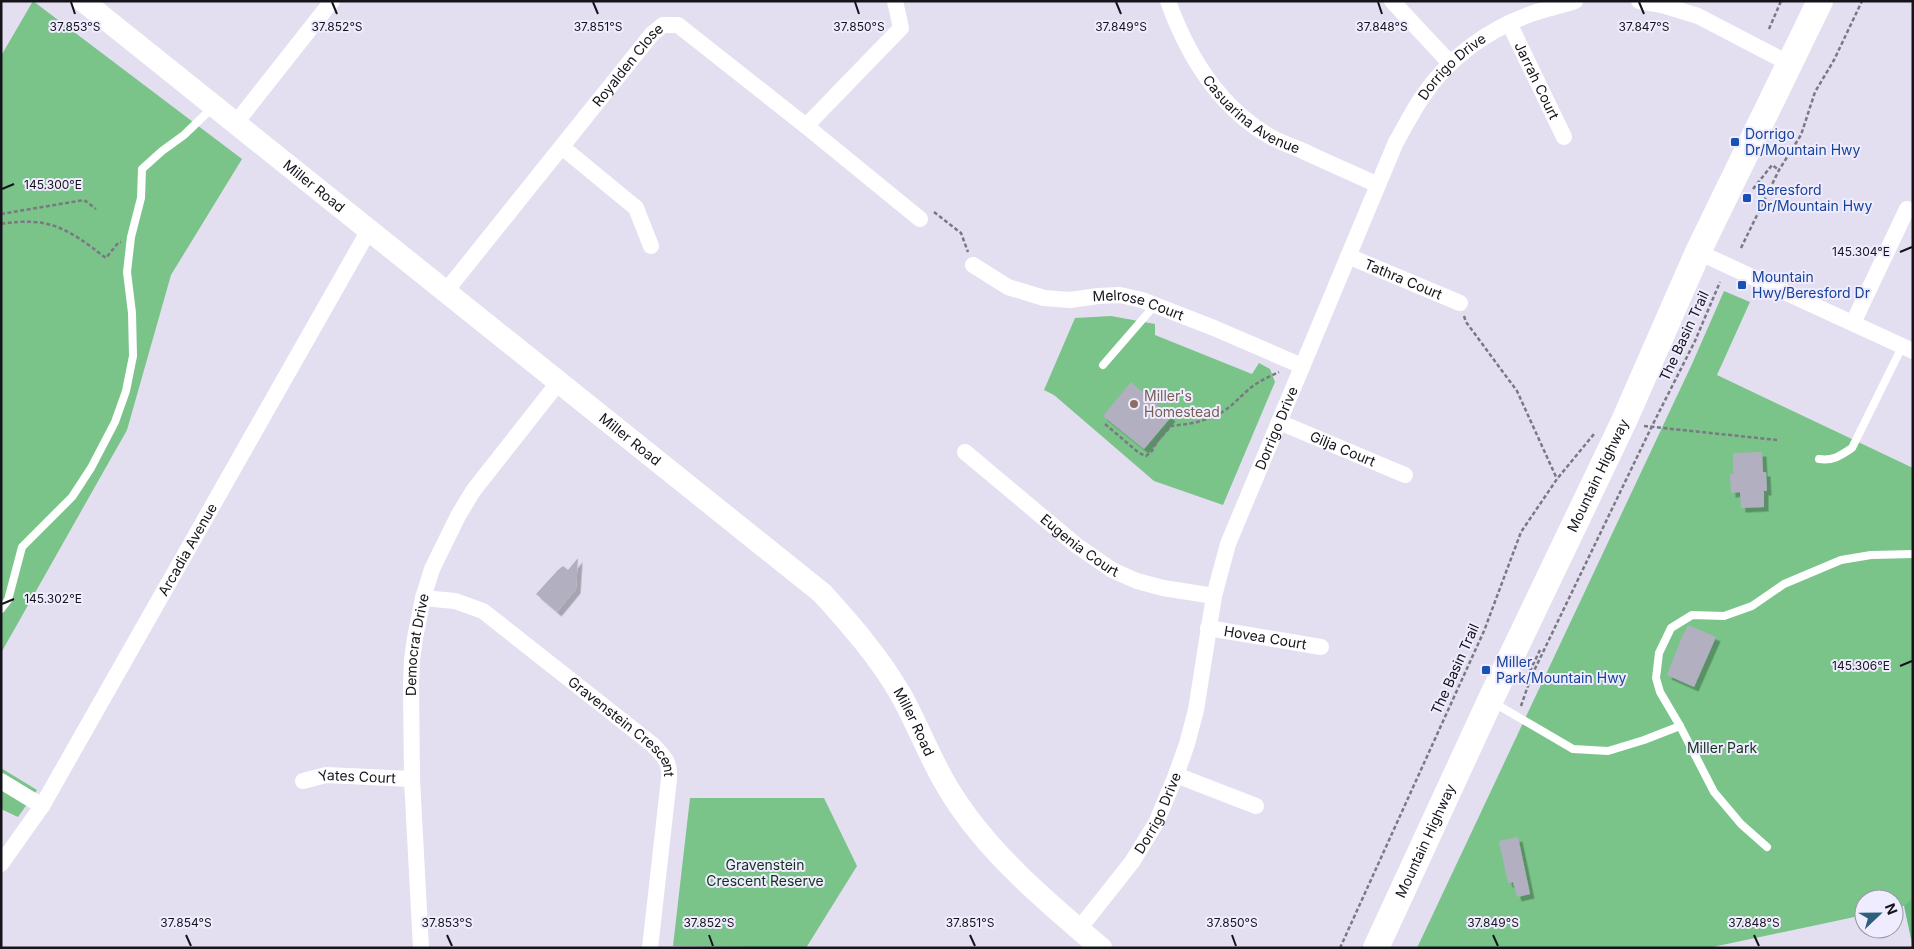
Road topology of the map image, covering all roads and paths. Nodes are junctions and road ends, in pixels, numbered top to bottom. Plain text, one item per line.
1 (83, 1) edge
2 (332, 1) edge
3 (895, 1) edge
4 (1168, 1) edge
5 (1392, 1) edge
6 (1575, 1) edge
7 (1639, 1) edge
8 (1781, 1) edge
9 (1820, 1) edge
10 (1862, 1) edge
11 (1530, 8) edge
12 (1510, 24) junction
13 (1769, 29) dead end
14 (1450, 63) junction
15 (1790, 64) junction
16 (213, 106) junction
17 (235, 124) junction
18 (806, 126) junction
19 (1564, 137) dead end
20 (562, 147) junction
21 (1779, 170) junction
22 (1378, 185) junction
23 (1753, 189) dead end
24 (1907, 209) dead end
25 (96, 210) dead end
26 (1, 214) edge
27 (925, 214) joint
28 (1, 224) edge
29 (369, 230) junction
30 (124, 243) dead end
31 (650, 246) dead end
32 (1741, 248) dead end
33 (1698, 252) junction
34 (1348, 256) junction
35 (973, 265) joint
36 (1720, 282) dead end
37 (446, 291) junction
38 (1460, 303) joint
39 (1155, 305) junction
40 (1853, 323) junction
41 (1907, 349) edge
42 (1103, 365) dead end
43 (1302, 366) junction
44 (1281, 372) dead end
45 (558, 383) junction
46 (1279, 422) junction
47 (1105, 424) dead end
48 (1652, 426) junction
49 (1594, 433) dead end
50 (1777, 440) dead end
51 (965, 452) dead end
52 (1819, 459) dead end
53 (1405, 475) dead end
54 (1557, 479) junction
55 (1913, 554) edge
56 (1214, 596) junction
57 (423, 598) junction
58 (1, 608) edge
59 (1208, 628) junction
60 (1320, 647) dead end
61 (1540, 650) dead end
62 (1531, 676) junction
63 (1490, 701) junction
64 (1517, 717) junction
65 (1680, 726) junction
66 (1176, 775) junction
67 (412, 779) junction
68 (1, 781) edge
69 (303, 781) dead end
70 (42, 806) junction
71 (1256, 806) dead end
72 (1767, 847) dead end
73 (1, 864) edge
74 (1079, 929) junction
75 (421, 948) edge
76 (650, 948) edge
77 (1101, 948) edge
78 (1340, 948) edge
79 (1376, 948) edge

1 - 16 main road, Miller Road
2 - 17 street
3 - 18 street
4 - 22 street, Casuarina Avenue
5 - 14 street
6 - 11 street, Dorrigo Drive
7 - 15 street
8 - 13 path
9 - 15 main road, Mountain Highway
10 - 21 path
11 - 12 street, Dorrigo Drive
12 - 14 street, Dorrigo Drive
12 - 19 street, Jarrah Court
14 - 22 street, Dorrigo Drive
15 - 33 main road, Mountain Highway
16 - 17 main road, Miller Road
16 - 58 lane
17 - 29 main road, Miller Road
18 - 20 street, Royalden Close
18 - 27 street, Royalden Close
20 - 31 street
20 - 37 street, Royalden Close
21 - 23 path
21 - 32 path
22 - 34 street, Dorrigo Drive
24 - 40 street
25 - 26 path
27 - 35 path
28 - 30 path
29 - 37 main road, Miller Road
29 - 70 street, Arcadia Avenue
33 - 40 street
33 - 63 main road, Mountain Highway
34 - 38 street, Tathra Court
34 - 43 street, Dorrigo Drive
35 - 39 street, Melrose Court
36 - 48 path, The Basin Trail
37 - 45 main road, Miller Road
38 - 54 path
39 - 42 lane
39 - 43 street, Melrose Court
40 - 41 street
41 - 52 lane
43 - 46 street, Dorrigo Drive
44 - 47 path
45 - 57 street, Democrat Drive
45 - 74 main road, Miller Road
46 - 53 street, Gilja Court
46 - 56 street, Dorrigo Drive
48 - 50 path
48 - 62 path, The Basin Trail
49 - 54 path, The Basin Trail
51 - 56 street, Eugenia Court
54 - 78 path, The Basin Trail
55 - 65 lane
56 - 59 street, Dorrigo Drive
57 - 67 street, Democrat Drive
57 - 76 street, Gravenstein Crescent
59 - 60 street, Hovea Court
59 - 66 street, Dorrigo Drive
61 - 62 path
62 - 64 path
63 - 64 lane
63 - 79 main road, Mountain Highway
64 - 65 lane
65 - 72 lane
66 - 71 street
66 - 74 street, Dorrigo Drive
67 - 69 street, Yates Court
67 - 75 street, Democrat Drive
68 - 70 street
70 - 73 street, Arcadia Avenue
74 - 77 main road, Miller Road

